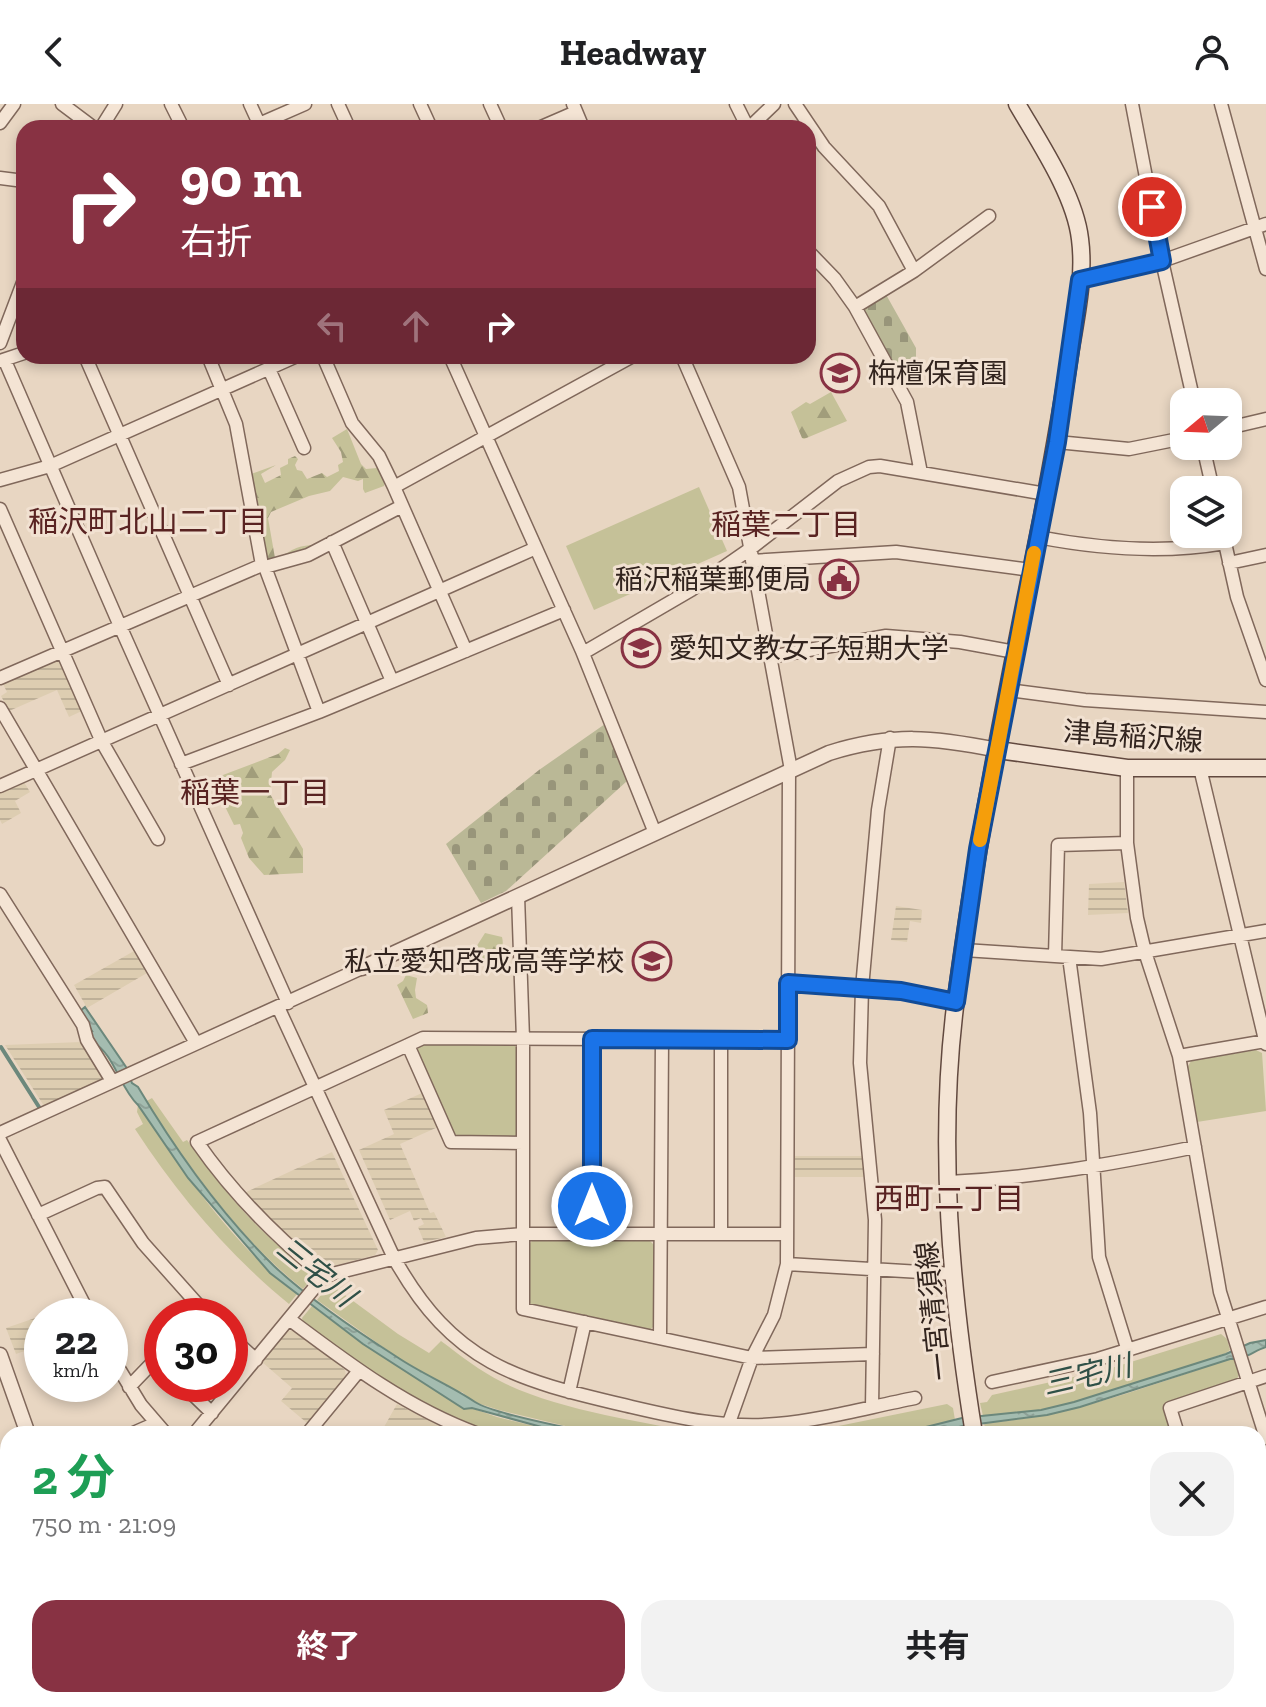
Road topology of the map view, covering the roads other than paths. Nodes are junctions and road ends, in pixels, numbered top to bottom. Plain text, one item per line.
1 (14, 104) edge
2 (62, 104) edge
3 (305, 104) edge
4 (774, 104) edge
5 (1017, 104) edge
6 (1132, 104) edge
7 (1221, 104) edge
8 (574, 108) edge
9 (89, 120) edge
10 (272, 120) edge
11 (553, 120) edge
12 (757, 120) edge
13 (0, 123) edge
14 (816, 135) edge
15 (989, 216) dead end
16 (1260, 225) edge
17 (816, 259) edge
18 (1162, 261) junction
19 (1266, 269) edge
20 (914, 271) junction
21 (1080, 280) junction
22 (16, 301) edge
23 (855, 307) junction
24 (0, 343) edge
25 (2, 361) edge
26 (88, 364) edge
27 (211, 364) edge
28 (280, 364) edge
29 (326, 364) edge
30 (454, 364) edge
31 (618, 364) edge
32 (685, 364) edge
33 (269, 369) junction
34 (1191, 388) edge
35 (222, 390) junction
36 (1266, 419) edge
37 (1242, 425) edge
38 (119, 435) junction
39 (486, 436) junction
40 (1170, 441) edge
41 (1057, 442) junction
42 (304, 448) dead end
43 (50, 466) junction
44 (921, 473) junction
45 (0, 480) edge
46 (394, 487) junction
47 (1046, 494) junction
48 (402, 506) junction
49 (0, 509) edge
50 (1038, 537) junction
51 (332, 542) junction
52 (536, 548) junction
53 (1194, 548) edge
54 (1226, 548) edge
55 (751, 555) junction
56 (1266, 555) edge
57 (1229, 563) junction
58 (263, 566) junction
59 (1031, 570) junction
60 (440, 591) junction
61 (190, 596) junction
62 (564, 610) junction
63 (367, 624) junction
64 (120, 626) junction
65 (466, 651) junction
66 (62, 652) junction
67 (1015, 652) junction
68 (583, 653) junction
69 (298, 655) junction
70 (770, 657) junction
71 (1265, 673) edge
72 (0, 678) edge
73 (392, 681) junction
74 (229, 685) junction
75 (1008, 690) junction
76 (0, 708) edge
77 (319, 712) junction
78 (1266, 712) edge
79 (160, 716) junction
80 (890, 738) junction
81 (102, 742) junction
82 (998, 750) junction
83 (181, 764) junction
84 (1127, 768) junction
85 (1200, 768) junction
86 (1266, 768) edge
87 (37, 769) junction
88 (790, 770) junction
89 (0, 786) edge
90 (655, 833) junction
91 (158, 839) dead end
92 (1127, 843) junction
93 (0, 894) edge
94 (518, 896) junction
95 (1266, 931) edge
96 (1239, 936) junction
97 (964, 950) junction
98 (1145, 952) junction
99 (1055, 956) junction
100 (1069, 957) junction
101 (362, 968) joint
102 (788, 983) junction
103 (862, 988) junction
104 (956, 1002) junction
105 (283, 1005) junction
106 (523, 1039) junction
107 (592, 1039) junction
108 (662, 1039) junction
109 (721, 1039) junction
110 (788, 1040) junction
111 (1266, 1042) edge
112 (196, 1043) junction
113 (408, 1045) junction
114 (1179, 1056) junction
115 (112, 1081) junction
116 (314, 1087) junction
117 (0, 1133) edge
118 (0, 1140) edge
119 (523, 1143) junction
120 (1195, 1147) junction
121 (1094, 1168) junction
122 (949, 1182) junction
123 (38, 1215) junction
124 (523, 1234) junction
125 (592, 1234) junction
126 (661, 1234) junction
127 (721, 1234) junction
128 (787, 1234) junction
129 (394, 1258) junction
130 (787, 1264) junction
131 (874, 1270) junction
132 (954, 1274) junction
133 (322, 1278) junction
134 (81, 1298) edge
135 (192, 1298) edge
136 (1266, 1307) edge
137 (293, 1315) junction
138 (1228, 1318) junction
139 (585, 1322) junction
140 (660, 1338) junction
141 (1128, 1351) junction
142 (248, 1353) edge
143 (873, 1354) junction
144 (0, 1355) edge
145 (752, 1358) junction
146 (256, 1360) junction
147 (144, 1371) edge
148 (358, 1372) junction
149 (1266, 1376) edge
150 (1246, 1377) junction
151 (992, 1382) dead end
152 (129, 1387) joint
153 (569, 1392) junction
154 (6, 1393) edge
155 (915, 1398) dead end
156 (201, 1402) edge
157 (872, 1407) junction
158 (212, 1413) junction
159 (156, 1423) junction
160 (24, 1426) edge
161 (149, 1426) edge
162 (159, 1426) edge
163 (201, 1426) edge
164 (314, 1426) edge
165 (459, 1426) edge
166 (713, 1426) edge
167 (727, 1426) edge
168 (756, 1426) edge
169 (973, 1426) edge
170 (1176, 1426) edge
171 (1262, 1426) edge

1 - 13 street
2 - 9 street
3 - 10 street
4 - 12 street
5 - 21 main road, 一宮清須線
6 - 18 street
7 - 16 street
8 - 11 street
14 - 20 street
15 - 20 street
16 - 18 street
16 - 19 street
17 - 23 street
18 - 21 street
18 - 34 street
20 - 23 street
21 - 41 main road, 一宮清須線
22 - 24 street
23 - 44 street
25 - 43 street
26 - 38 street
27 - 35 street
28 - 33 street
29 - 46 street
30 - 39 street
31 - 39 street
32 - 55 street
33 - 35 street
33 - 42 street
35 - 38 street
35 - 58 street
36 - 37 street
38 - 43 street
38 - 61 street
39 - 46 street
39 - 52 street
40 - 41 street
41 - 47 main road, 一宮清須線
43 - 45 street
43 - 64 street
44 - 47 street
44 - 55 street
46 - 48 street
47 - 50 main road, 一宮清須線
48 - 51 street
48 - 60 street
49 - 66 street
50 - 53 street
50 - 59 main road, 一宮清須線
51 - 58 street
51 - 63 street
52 - 60 street
52 - 62 street
54 - 57 street
55 - 59 street
55 - 68 street
55 - 70 street
56 - 57 street
57 - 71 street
58 - 61 street
58 - 69 street
59 - 67 main road, 一宮清須線
60 - 63 street
60 - 65 street
61 - 64 street
61 - 74 street
62 - 65 street
62 - 68 street
63 - 69 street
63 - 73 street
64 - 66 street
64 - 79 street
65 - 73 street
66 - 72 street
66 - 81 street
67 - 70 street
67 - 75 main road, 一宮清須線
68 - 90 street
69 - 74 street
69 - 77 street
70 - 88 street
73 - 77 street
74 - 79 street
75 - 78 street
75 - 82 main road, 一宮清須線
76 - 87 street
77 - 83 street
79 - 81 street
79 - 83 street
80 - 82 street
80 - 88 street
80 - 103 street
81 - 87 street
81 - 91 street
82 - 84 main road, 津島稲沢線
82 - 97 main road, 一宮清須線
83 - 105 street
84 - 85 main road, 津島稲沢線
84 - 92 street
85 - 86 main road, 津島稲沢線
85 - 96 street
87 - 89 street
87 - 112 street
88 - 90 street
88 - 102 street
90 - 94 street
92 - 98 street
92 - 99 street
93 - 115 street
94 - 101 street
94 - 106 street
95 - 96 street
96 - 98 street
96 - 111 street
97 - 99 street
97 - 104 main road, 一宮清須線
98 - 100 street
98 - 114 street
99 - 100 street
100 - 121 street
101 - 105 street
102 - 103 street
102 - 110 street
103 - 104 street
103 - 131 street
104 - 122 main road, 一宮清須線
105 - 112 street
105 - 116 street
106 - 107 street
106 - 113 street
106 - 119 street
107 - 108 street
107 - 125 street
108 - 109 street
108 - 126 street
109 - 110 street
109 - 127 street
110 - 128 street
111 - 114 street
112 - 115 street
113 - 116 street
113 - 119 street
114 - 120 street
115 - 117 street
116 - 129 street
116 - 133 street
118 - 123 street
119 - 124 street
120 - 121 street
120 - 138 street
121 - 122 street
121 - 141 street
122 - 132 main road, 一宮清須線
123 - 134 street
123 - 135 street
124 - 125 street
124 - 129 street
124 - 139 street
125 - 126 street
126 - 127 street
126 - 140 street
127 - 128 street
128 - 130 street
129 - 133 street
129 - 153 street
130 - 131 street
130 - 145 street
131 - 132 street
131 - 143 street
132 - 169 main road, 一宮清須線
133 - 137 street
136 - 138 street
137 - 146 street
137 - 148 street
138 - 141 street
138 - 150 street
139 - 140 street
139 - 153 street
140 - 145 street
141 - 151 street
142 - 146 street
143 - 145 street
143 - 157 street
144 - 154 street
145 - 167 street
146 - 158 street
147 - 152 street
148 - 164 street
148 - 165 street
149 - 150 street
150 - 170 street
150 - 171 street
152 - 159 street
153 - 166 street
154 - 160 street
155 - 157 street
156 - 158 street
157 - 168 street
158 - 163 street
159 - 161 street
159 - 162 street

